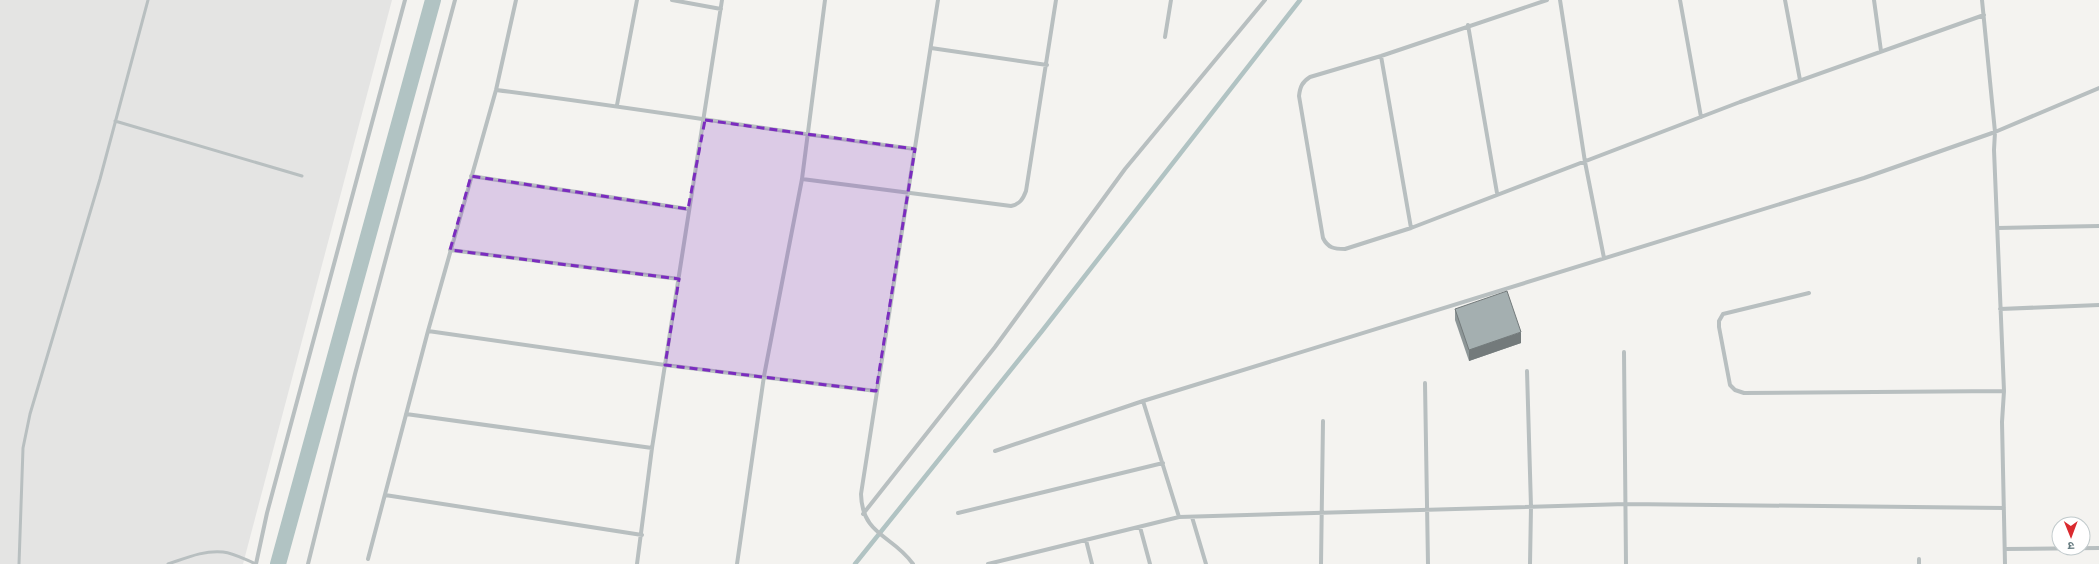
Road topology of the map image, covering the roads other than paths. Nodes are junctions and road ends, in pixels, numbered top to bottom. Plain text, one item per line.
1 (148, 0) edge
2 (405, 0) edge
3 (455, 0) edge
4 (516, 0) edge
5 (637, 0) edge
6 (672, 0) edge
7 (722, 0) edge
8 (825, 0) edge
9 (938, 0) edge
10 (1056, 0) edge
11 (1171, 0) edge
12 (1265, 0) edge
13 (1547, 0) edge
14 (1560, 0) edge
15 (1680, 0) edge
16 (1785, 0) edge
17 (1874, 0) edge
18 (1982, 0) edge
19 (721, 9) junction
20 (1984, 15) junction
21 (1468, 25) junction
22 (1165, 37) dead end
23 (931, 48) junction
24 (1881, 52) junction
25 (1381, 56) junction
26 (1047, 65) junction
27 (1800, 80) junction
28 (2099, 88) edge
29 (496, 90) junction
30 (617, 105) junction
31 (1701, 117) junction
32 (705, 120) junction
33 (115, 121) junction
34 (1995, 132) junction
35 (809, 135) junction
36 (915, 149) junction
37 (1585, 162) junction
38 (302, 176) dead end
39 (471, 176) junction
40 (802, 179) junction
41 (1497, 193) junction
42 (908, 194) junction
43 (688, 208) junction
44 (2099, 226) edge
45 (1411, 228) junction
46 (1998, 228) junction
47 (450, 250) junction
48 (1604, 258) junction
49 (679, 279) junction
50 (1809, 293) dead end
51 (2099, 305) edge
52 (2000, 309) junction
53 (428, 331) junction
54 (1624, 352) dead end
55 (666, 365) junction
56 (1527, 371) dead end
57 (764, 376) junction
58 (1425, 383) dead end
59 (876, 391) junction
60 (2004, 391) junction
61 (1143, 400) junction
62 (406, 414) junction
63 (1324, 421) dead end
64 (652, 448) junction
65 (995, 451) dead end
66 (1163, 463) junction
67 (385, 495) junction
68 (1626, 504) junction
69 (1532, 507) junction
70 (2004, 508) junction
71 (1428, 510) junction
72 (958, 513) dead end
73 (1321, 513) junction
74 (863, 514) junction
75 (1179, 517) junction
76 (1192, 517) junction
77 (1140, 527) junction
78 (642, 535) junction
79 (1086, 540) junction
80 (2099, 548) edge
81 (2005, 549) junction
82 (368, 559) dead end
83 (1011, 559) junction
84 (1919, 559) dead end
85 (19, 564) edge
86 (168, 564) edge
87 (256, 564) edge
88 (308, 564) edge
89 (637, 564) edge
90 (737, 564) edge
91 (913, 564) edge
92 (988, 564) edge
93 (1012, 564) edge
94 (1092, 564) edge
95 (1150, 564) edge
96 (1206, 564) edge
97 (1321, 564) edge
98 (1428, 564) edge
99 (1530, 564) edge
100 (1626, 564) edge
101 (1919, 564) edge
102 (2005, 564) edge

1 - 33 lane
2 - 87 street
3 - 88 street
4 - 29 street
5 - 30 street
6 - 19 street
7 - 19 street
8 - 35 street
9 - 23 street
10 - 26 street
11 - 22 street
12 - 74 street
13 - 21 street
14 - 37 street
15 - 31 street
16 - 27 street
17 - 24 street
18 - 20 street
19 - 32 street
20 - 24 street
20 - 34 street
21 - 25 street
21 - 41 street
23 - 26 street
23 - 36 street
24 - 27 street
25 - 45 street
25 - 45 street
26 - 42 street
27 - 31 street
28 - 34 street
29 - 30 street
29 - 39 street
30 - 32 street
31 - 37 street
32 - 35 street
32 - 43 street
33 - 38 lane
33 - 85 lane
34 - 46 street
34 - 48 street
35 - 36 street
35 - 40 street
36 - 42 street
37 - 41 street
37 - 48 street
39 - 43 street
39 - 47 street
40 - 42 street
40 - 57 street
41 - 45 street
42 - 59 street
43 - 49 street
44 - 46 street
46 - 52 street
47 - 49 street
47 - 53 street
48 - 61 street
49 - 55 street
50 - 60 street
51 - 52 street
52 - 60 street
53 - 55 street
53 - 62 street
54 - 68 street
55 - 57 street
55 - 64 street
56 - 69 street
57 - 59 street
57 - 90 street
58 - 71 street
59 - 74 street
60 - 70 street
61 - 65 street
61 - 66 street
62 - 64 street
62 - 67 street
63 - 73 street
64 - 78 street
66 - 72 street
66 - 75 street
67 - 78 street
67 - 82 street
68 - 69 street
68 - 70 street
68 - 100 street
69 - 71 street
69 - 99 street
70 - 81 street
71 - 73 street
71 - 98 street
73 - 76 street
73 - 97 street
74 - 91 street
75 - 76 street
75 - 77 street
76 - 96 street
77 - 79 street
77 - 95 street
78 - 89 street
79 - 83 street
79 - 94 street
80 - 81 street
81 - 102 street
83 - 92 street
83 - 93 street
84 - 101 street
86 - 87 lane

